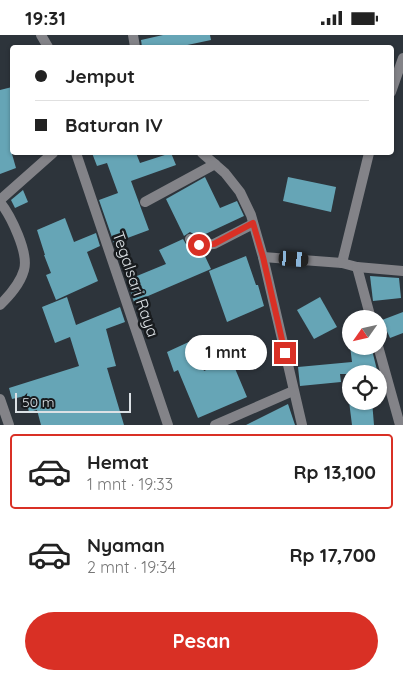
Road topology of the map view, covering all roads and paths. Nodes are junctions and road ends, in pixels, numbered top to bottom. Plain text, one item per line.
1 (403, 58) edge
2 (394, 84) edge
3 (51, 155) edge
4 (77, 155) edge
5 (204, 155) edge
6 (369, 155) edge
7 (215, 164) junction
8 (0, 201) edge
9 (145, 203) dead end
10 (253, 223) junction
11 (190, 239) dead end
12 (263, 257) junction
13 (342, 263) junction
14 (357, 267) junction
15 (403, 271) edge
16 (0, 305) edge
17 (369, 310) edge
18 (381, 355) edge
19 (293, 391) junction
20 (0, 399) edge
21 (9, 425) edge
22 (168, 425) edge
23 (215, 425) edge
24 (302, 425) edge
25 (400, 425) edge

1 - 2 street
3 - 8 street
4 - 22 street, Tegalsari Raya
5 - 7 street
6 - 13 street
7 - 9 street
7 - 10 street
8 - 16 street
10 - 11 street
10 - 12 street
12 - 13 street
12 - 19 street
13 - 14 street
14 - 15 street
14 - 17 street
18 - 25 street
19 - 23 street
19 - 24 street
20 - 21 street

